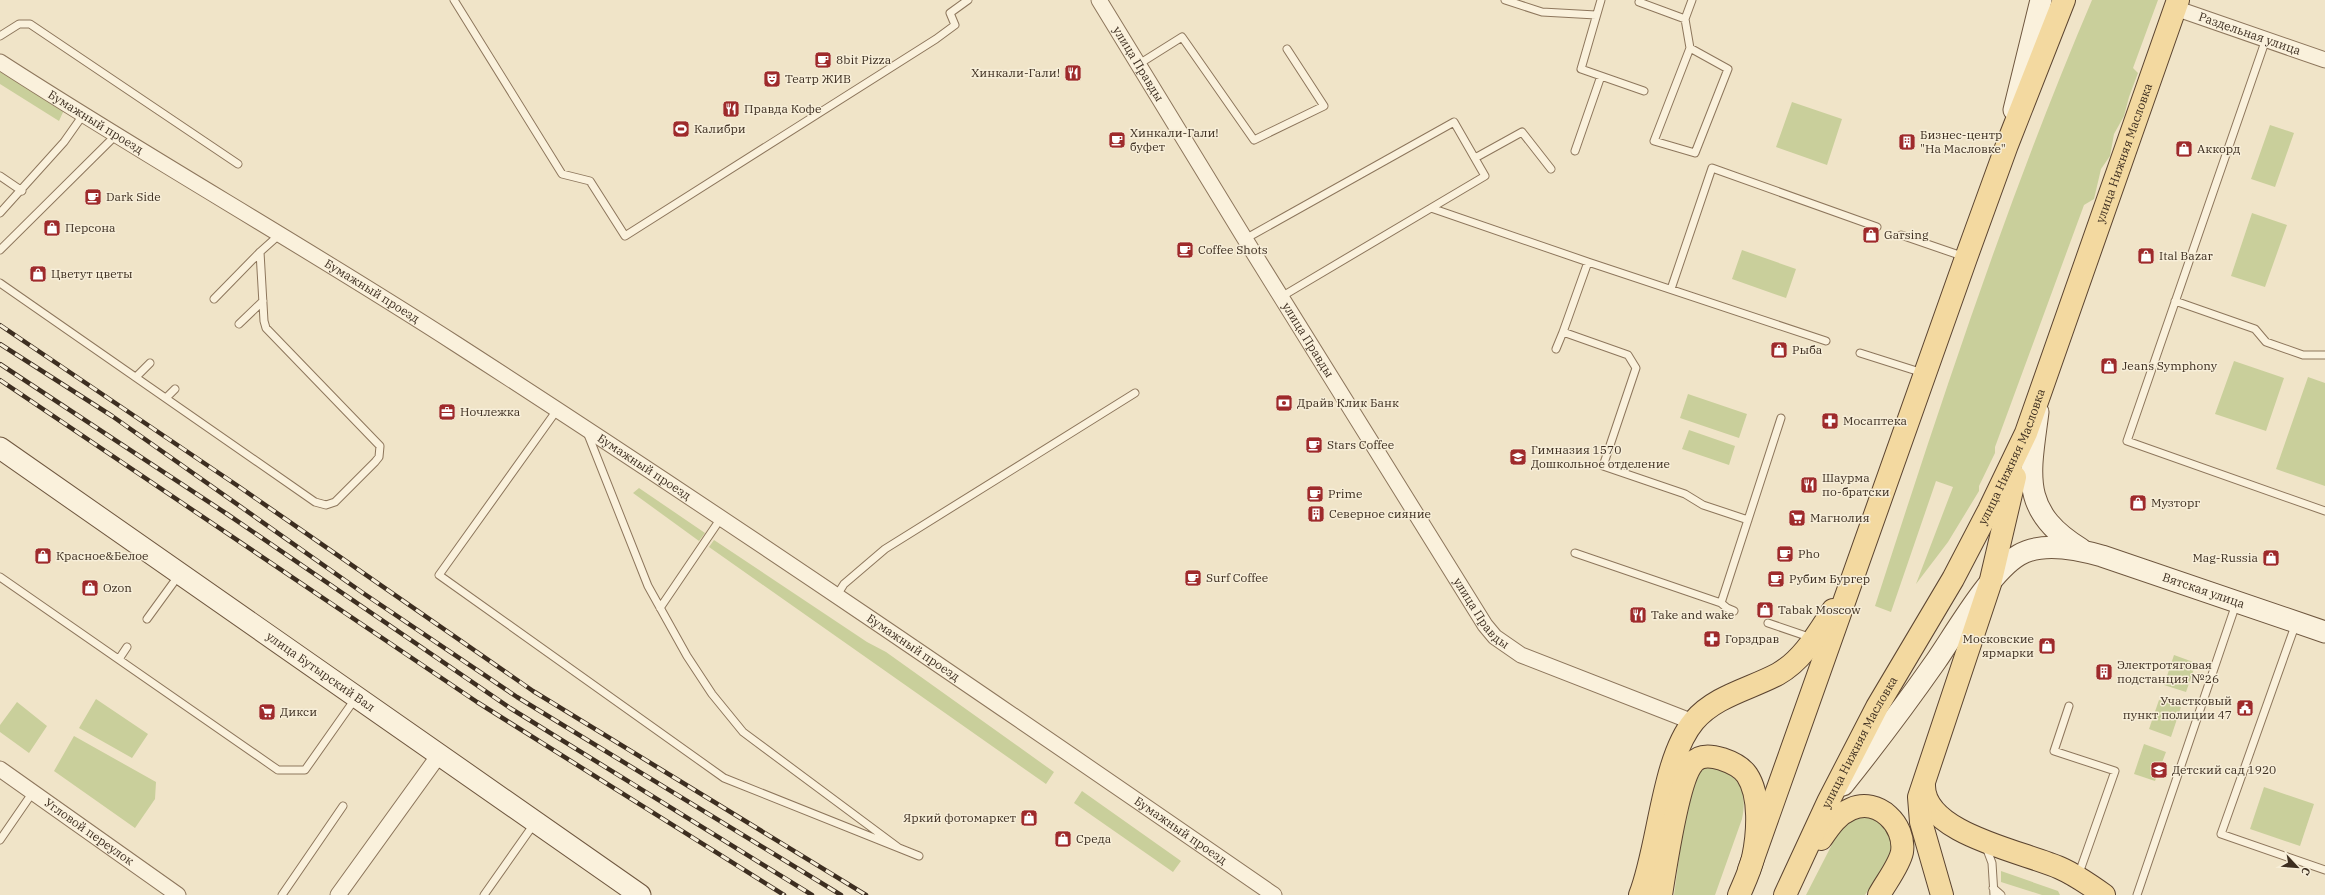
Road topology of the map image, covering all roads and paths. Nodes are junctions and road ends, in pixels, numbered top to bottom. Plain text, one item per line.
1 (454, 0) edge
2 (968, 0) edge
3 (1099, 0) edge
4 (1505, 0) edge
5 (1601, 0) edge
6 (1692, 0) edge
7 (2041, 0) edge
8 (2064, 0) edge
9 (1639, 2) dead end
10 (2176, 4) edge
11 (1596, 14) junction
12 (1685, 19) junction
13 (0, 36) edge
14 (2266, 39) junction
15 (1690, 48) junction
16 (1287, 49) dead end
17 (2325, 60) edge
18 (0, 62) edge
19 (1139, 64) junction
20 (1600, 76) junction
21 (1644, 91) dead end
22 (83, 115) junction
23 (115, 136) junction
24 (2007, 145) junction
25 (1575, 151) dead end
26 (1475, 158) junction
27 (238, 164) dead end
28 (1551, 169) dead end
29 (0, 176) edge
30 (22, 191) junction
31 (1431, 208) junction
32 (0, 214) edge
33 (1877, 227) dead end
34 (279, 235) junction
35 (1901, 235) dead end
36 (1245, 239) junction
37 (0, 250) edge
38 (260, 252) junction
39 (1966, 258) junction
40 (1588, 262) junction
41 (0, 283) edge
42 (1671, 289) junction
43 (1280, 297) junction
44 (214, 299) dead end
45 (263, 301) junction
46 (2176, 301) junction
47 (239, 324) dead end
48 (1563, 332) junction
49 (1826, 341) dead end
50 (1556, 349) dead end
51 (1860, 353) dead end
52 (2325, 355) edge
53 (150, 363) dead end
54 (1925, 374) junction
55 (136, 377) junction
56 (175, 389) dead end
57 (1135, 392) dead end
58 (2040, 395) junction
59 (166, 398) junction
60 (556, 410) junction
61 (1781, 418) dead end
62 (586, 430) junction
63 (2026, 433) junction
64 (0, 448) edge
65 (2325, 511) edge
66 (721, 518) junction
67 (1748, 520) junction
68 (1867, 541) junction
69 (2083, 550) junction
70 (1575, 553) dead end
71 (180, 573) junction
72 (0, 577) edge
73 (1990, 584) junction
74 (837, 595) junction
75 (2237, 602) junction
76 (1721, 603) junction
77 (660, 608) junction
78 (1734, 611) dead end
79 (147, 619) dead end
80 (2296, 622) junction
81 (1768, 623) dead end
82 (2325, 632) edge
83 (1814, 639) junction
84 (127, 648) dead end
85 (119, 659) junction
86 (356, 697) junction
87 (2069, 706) dead end
88 (1693, 722) junction
89 (439, 755) junction
90 (0, 769) edge
91 (1926, 772) junction
92 (33, 792) junction
93 (1828, 802) junction
94 (343, 806) dead end
95 (535, 822) junction
96 (0, 840) edge
97 (1984, 841) junction
98 (1655, 842) junction
99 (899, 848) junction
100 (920, 856) dead end
101 (1749, 870) junction
102 (2325, 870) edge
103 (2078, 877) junction
104 (1994, 886) junction
105 (1787, 892) edge
106 (178, 895) edge
107 (282, 895) edge
108 (338, 895) edge
109 (484, 895) edge
110 (640, 895) edge
111 (1274, 895) edge
112 (1640, 895) edge
113 (1648, 895) edge
114 (1661, 895) edge
115 (1739, 895) edge
116 (1879, 895) edge
117 (1942, 895) edge
118 (1990, 895) edge
119 (1994, 895) edge
120 (2001, 895) edge
121 (2104, 895) edge
122 (2137, 895) edge

1 - 2 lane
3 - 19 street, улица Правды
4 - 11 lane
5 - 11 lane
6 - 12 lane
7 - 24 street
8 - 24 main road
9 - 12 lane
10 - 14 street, Раздельная улица
10 - 58 main road, улица Нижняя Масловка
11 - 20 lane
12 - 15 lane
13 - 27 lane
14 - 17 street, Раздельная улица
14 - 46 lane
15 - 15 lane
16 - 19 lane
18 - 22 street, Бумажный проезд
19 - 36 street, улица Правды
20 - 21 lane
20 - 25 lane
22 - 23 street, Бумажный проезд
22 - 30 lane
23 - 34 street, Бумажный проезд
23 - 37 lane
24 - 39 main road
26 - 28 lane
26 - 31 lane
26 - 36 lane
29 - 30 lane
30 - 32 lane
31 - 40 lane
31 - 43 lane
33 - 42 lane
34 - 38 lane
34 - 60 street, Бумажный проезд
35 - 39 lane
36 - 43 street, улица Правды
38 - 44 lane
38 - 45 lane
39 - 54 main road
40 - 42 lane
40 - 48 lane
41 - 55 lane
42 - 49 lane
43 - 88 street, улица Правды
45 - 47 lane
45 - 59 lane
46 - 52 lane
46 - 65 lane
48 - 50 lane
48 - 67 lane
51 - 54 lane
53 - 55 lane
54 - 68 main road
55 - 59 lane
56 - 59 lane
57 - 74 lane
58 - 63 main road, улица Нижняя Масловка
58 - 69 street, Вятская улица
60 - 62 street, Бумажный проезд
60 - 99 lane
61 - 67 lane
62 - 66 street, Бумажный проезд
62 - 77 lane
63 - 73 main road
63 - 93 main road, улица Нижняя Масловка
64 - 71 street, улица Бутырский Вал
66 - 74 street, Бумажный проезд
66 - 77 lane
67 - 76 lane
68 - 83 main road
68 - 101 main road
69 - 73 street, Вятская улица
69 - 75 street, Вятская улица
70 - 76 lane
71 - 79 lane
71 - 86 street, улица Бутырский Вал
72 - 85 lane
73 - 91 main road
73 - 93 street, Вятская улица
74 - 111 street, Бумажный проезд
75 - 80 street, Вятская улица
75 - 122 lane
76 - 78 lane
77 - 99 lane
80 - 82 street, Вятская улица
80 - 102 lane
81 - 83 lane
83 - 88 main road
84 - 85 lane
85 - 86 lane
86 - 89 street, улица Бутырский Вал
87 - 103 lane
88 - 98 main road
89 - 95 street, улица Бутырский Вал
89 - 108 street
90 - 92 street, Угловой переулок
91 - 97 main road
91 - 117 main road
92 - 96 lane
92 - 106 street, Угловой переулок
93 - 105 main road, улица Нижняя Масловка
94 - 107 lane
95 - 109 lane
95 - 110 street, улица Бутырский Вал
97 - 103 main road
97 - 104 lane
98 - 112 main road
98 - 113 main road
99 - 100 lane
101 - 114 main road
101 - 115 main road
103 - 121 main road
104 - 118 lane
104 - 119 lane
104 - 120 lane
105 - 116 main road

